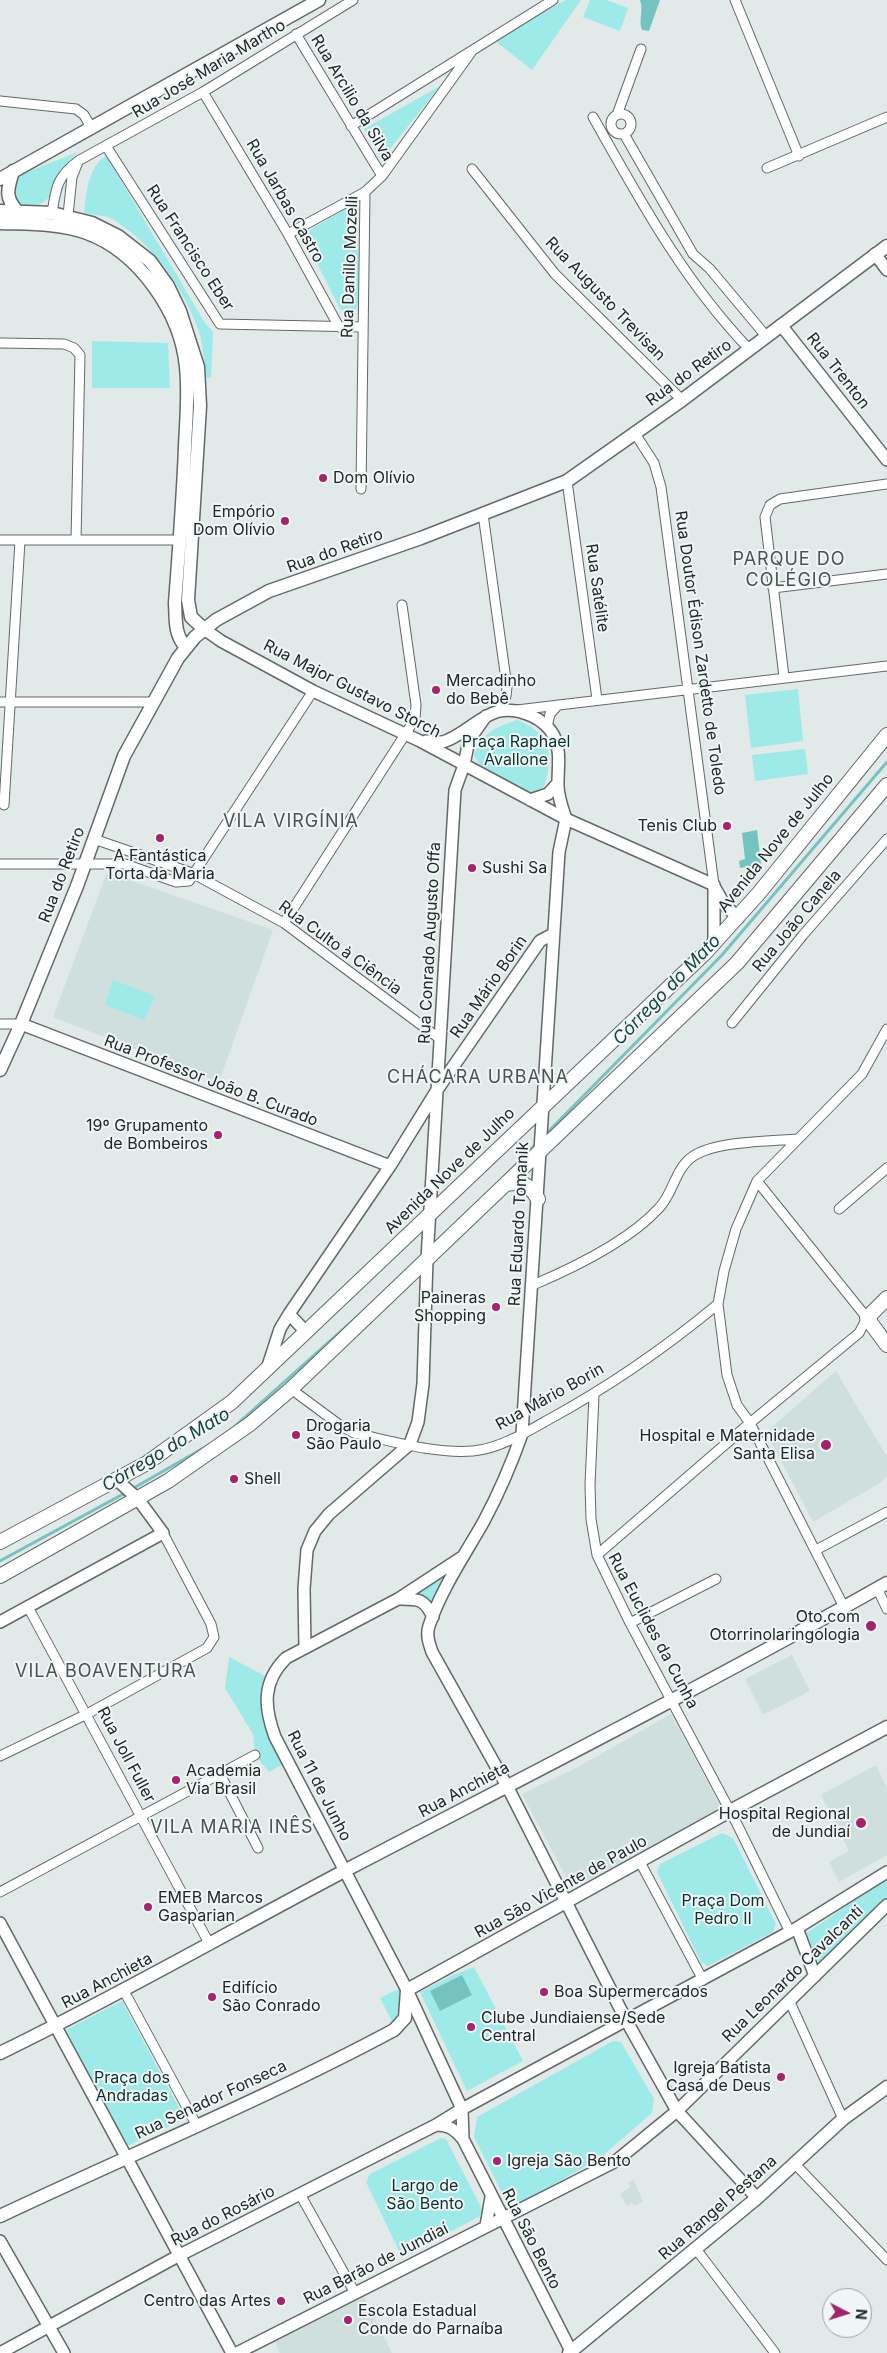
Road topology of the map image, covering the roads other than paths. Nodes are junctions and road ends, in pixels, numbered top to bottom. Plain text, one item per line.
1 (319, 0) edge
2 (353, 0) edge
3 (553, 0) edge
4 (735, 0) edge
5 (296, 34) junction
6 (641, 49) dead end
7 (472, 51) junction
8 (203, 92) junction
9 (0, 101) edge
10 (617, 116) junction
11 (887, 116) edge
12 (593, 117) dead end
13 (351, 126) junction
14 (92, 129) junction
15 (624, 134) junction
16 (106, 146) junction
17 (799, 156) junction
18 (78, 161) junction
19 (767, 168) dead end
20 (472, 170) dead end
21 (13, 171) junction
22 (382, 176) junction
23 (0, 179) edge
24 (365, 192) junction
25 (0, 211) edge
26 (17, 211) junction
27 (52, 213) junction
28 (68, 215) junction
29 (0, 223) edge
30 (288, 234) junction
31 (887, 246) edge
32 (693, 254) junction
33 (875, 254) junction
34 (678, 262) junction
35 (887, 270) edge
36 (781, 325) junction
37 (340, 327) junction
38 (363, 327) junction
39 (766, 336) junction
40 (0, 343) edge
41 (749, 349) junction
42 (682, 400) junction
43 (634, 432) junction
44 (887, 460) edge
45 (567, 481) junction
46 (887, 484) edge
47 (360, 489) dead end
48 (483, 514) junction
49 (0, 540) edge
50 (76, 540) junction
51 (179, 540) junction
52 (20, 541) junction
53 (190, 550) junction
54 (887, 574) edge
55 (773, 588) junction
56 (402, 605) dead end
57 (204, 629) junction
58 (186, 646) junction
59 (887, 666) edge
60 (784, 677) junction
61 (687, 688) junction
62 (313, 691) junction
63 (597, 699) junction
64 (5, 702) edge
65 (152, 702) junction
66 (558, 705) junction
67 (499, 711) junction
68 (512, 711) junction
69 (486, 716) junction
70 (547, 727) junction
71 (406, 734) junction
72 (887, 735) edge
73 (420, 741) junction
74 (464, 765) junction
75 (558, 784) junction
76 (887, 785) edge
77 (530, 800) junction
78 (4, 805) dead end
79 (566, 819) junction
80 (94, 839) junction
81 (887, 839) edge
82 (0, 864) edge
83 (84, 865) junction
84 (192, 873) junction
85 (714, 885) junction
86 (738, 918) junction
87 (284, 923) junction
88 (553, 934) junction
89 (714, 944) junction
90 (732, 1023) dead end
91 (0, 1024) edge
92 (21, 1024) junction
93 (887, 1030) edge
94 (440, 1039) junction
95 (0, 1070) edge
96 (437, 1090) junction
97 (542, 1110) junction
98 (797, 1139) junction
99 (540, 1146) junction
100 (390, 1166) junction
101 (887, 1168) edge
102 (757, 1181) junction
103 (506, 1184) junction
104 (538, 1200) junction
105 (839, 1208) dead end
106 (429, 1215) junction
107 (427, 1259) junction
108 (533, 1284) junction
109 (887, 1298) edge
110 (718, 1304) junction
111 (289, 1314) junction
112 (867, 1318) junction
113 (883, 1329) edge
114 (306, 1332) junction
115 (859, 1333) junction
116 (887, 1346) edge
117 (267, 1369) junction
118 (291, 1389) junction
119 (594, 1395) junction
120 (750, 1423) junction
121 (522, 1434) junction
122 (410, 1444) junction
123 (120, 1484) junction
124 (137, 1498) junction
125 (887, 1512) edge
126 (163, 1534) junction
127 (0, 1542) edge
128 (816, 1550) junction
129 (596, 1556) junction
130 (462, 1557) junction
131 (0, 1576) edge
132 (716, 1579) dead end
133 (882, 1585) edge
134 (398, 1598) junction
135 (28, 1607) junction
136 (844, 1607) junction
137 (887, 1609) edge
138 (433, 1617) junction
139 (0, 1622) edge
140 (630, 1623) junction
141 (305, 1648) junction
142 (672, 1698) junction
143 (87, 1714) junction
144 (885, 1732) edge
145 (255, 1755) dead end
146 (0, 1756) edge
147 (220, 1774) junction
148 (507, 1786) junction
149 (730, 1811) junction
150 (142, 1816) junction
151 (258, 1848) dead end
152 (640, 1862) junction
153 (344, 1871) junction
154 (887, 1872) edge
155 (0, 1892) edge
156 (568, 1902) junction
157 (887, 1904) edge
158 (0, 1923) edge
159 (794, 1930) junction
160 (210, 1945) junction
161 (815, 1976) junction
162 (703, 1980) junction
163 (407, 1990) junction
164 (124, 1991) junction
165 (789, 2000) junction
166 (626, 2020) junction
167 (56, 2026) junction
168 (0, 2053) edge
169 (886, 2090) edge
170 (462, 2110) junction
171 (677, 2111) junction
172 (843, 2119) junction
173 (436, 2125) junction
174 (197, 2126) junction
175 (463, 2139) junction
176 (125, 2157) junction
177 (794, 2163) junction
178 (300, 2194) junction
179 (491, 2197) junction
180 (757, 2198) junction
181 (0, 2216) edge
182 (502, 2219) junction
183 (486, 2226) junction
184 (0, 2240) edge
185 (696, 2250) junction
186 (178, 2256) junction
187 (887, 2260) edge
188 (355, 2293) junction
189 (49, 2328) junction
190 (0, 2353) edge
191 (64, 2353) edge
192 (232, 2353) edge
193 (238, 2353) edge
194 (571, 2353) edge
195 (775, 2353) edge

1 - 14 main road
2 - 5 street, Rua José Maria Martho
3 - 7 street
4 - 17 street
5 - 8 street, Rua José Maria Martho
5 - 13 street, Rua Arcilio da Silva
6 - 10 street
7 - 13 street
7 - 22 street, Rua Danillo Mozelli
8 - 16 street, Rua José Maria Martho
8 - 30 street, Rua Jarbas Castro
9 - 14 street
10 - 15 street
10 - 15 street
11 - 17 street
12 - 34 street
13 - 22 street, Rua Arcilio da Silva
14 - 21 main road
15 - 32 street
16 - 18 street, Rua José Maria Martho
16 - 37 street, Rua Francisco Eber
17 - 19 street
18 - 27 street, Rua José Maria Martho
18 - 28 street
20 - 42 street, Rua Augusto Trevisan
21 - 23 main road
21 - 26 main road
22 - 24 street, Rua Danillo Mozelli
24 - 30 street
24 - 38 street, Rua Danillo Mozelli
25 - 26 main road
26 - 27 main road
27 - 28 main road
28 - 53 main road
29 - 51 main road
30 - 37 street, Rua Jarbas Castro
31 - 33 main road, Rua do Retiro
32 - 34 street
32 - 39 street
33 - 35 street
33 - 36 main road, Rua do Retiro
34 - 41 street
36 - 39 main road, Rua do Retiro
36 - 44 street, Rua Trenton
37 - 38 street, Rua Francisco Eber
38 - 47 street, Rua Danillo Mozelli
39 - 41 main road, Rua do Retiro
40 - 50 street
41 - 42 main road, Rua do Retiro
42 - 43 main road, Rua do Retiro
43 - 45 main road, Rua do Retiro
43 - 61 street, Rua Doutor Édison Zardetto de Toledo
45 - 48 main road, Rua do Retiro
45 - 63 street, Rua Satélite
46 - 55 street
48 - 57 main road, Rua do Retiro
48 - 67 street
49 - 52 street
50 - 51 street
50 - 52 street
51 - 53 main road
51 - 58 main road
52 - 64 street
53 - 57 main road
54 - 55 street
55 - 60 street
56 - 71 street
57 - 58 main road, Rua do Retiro
57 - 62 street, Rua Major Gustavo Storch
58 - 65 main road, Rua do Retiro
59 - 60 street
60 - 61 street
61 - 63 street
61 - 85 street, Rua Doutor Édison Zardetto de Toledo
62 - 71 street, Rua Major Gustavo Storch
62 - 84 street
63 - 66 street
64 - 65 street
64 - 78 street
65 - 80 main road, Rua do Retiro
66 - 68 street
66 - 70 street
67 - 68 street
67 - 69 street
68 - 70 street
69 - 73 street
69 - 74 street
70 - 75 street
71 - 73 street, Rua Major Gustavo Storch
71 - 87 street
72 - 86 main road, Avenida Nove de Julho
73 - 74 street, Rua Major Gustavo Storch
74 - 77 street, Rua Major Gustavo Storch
74 - 94 street, Rua Conrado Augusto Offa
75 - 77 street
75 - 79 street
76 - 99 main road
77 - 79 street, Rua Major Gustavo Storch
79 - 85 street, Rua Major Gustavo Storch
79 - 88 street, Rua Eduardo Tomanik
80 - 83 main road, Rua do Retiro
80 - 84 street, Rua Culto à Ciência
81 - 90 street, Rua João Canela
82 - 83 street
83 - 84 street
83 - 92 main road, Rua do Retiro
84 - 87 street, Rua Culto à Ciência
85 - 86 street, Rua Doutor Édison Zardetto de Toledo
85 - 89 street, Rua Doutor Édison Zardetto de Toledo
86 - 89 main road, Avenida Nove de Julho
87 - 94 street, Rua Culto à Ciência
88 - 96 street, Rua Mário Borin
88 - 97 street, Rua Eduardo Tomanik
89 - 97 main road, Avenida Nove de Julho
91 - 92 street
92 - 95 main road, Rua do Retiro
92 - 100 street, Rua Professor João B. Curado
93 - 98 street
94 - 96 street, Rua Conrado Augusto Offa
96 - 100 street, Rua Mário Borin
96 - 106 street, Rua Conrado Augusto Offa
97 - 99 street, Rua Eduardo Tomanik
97 - 106 main road, Avenida Nove de Julho
98 - 102 street
98 - 108 street
99 - 103 main road
99 - 104 street, Rua Eduardo Tomanik
100 - 111 street, Rua Mário Borin
101 - 105 street
102 - 110 street
102 - 112 street
103 - 104 main road
103 - 107 main road
104 - 108 street, Rua Eduardo Tomanik
106 - 107 street, Rua Conrado Augusto Offa
106 - 114 main road, Avenida Nove de Julho
107 - 118 main road
107 - 122 street, Rua Conrado Augusto Offa
108 - 121 street, Rua Eduardo Tomanik
109 - 112 main road
110 - 119 street, Rua Mário Borin
110 - 120 street
111 - 114 street
111 - 117 street, Rua Mário Borin
112 - 113 main road
112 - 115 street
113 - 115 street
113 - 116 main road
114 - 117 main road, Avenida Nove de Julho
115 - 120 street
117 - 123 main road, Avenida Nove de Julho
118 - 122 street, Rua Mário Borin
118 - 124 main road
119 - 121 street, Rua Mário Borin
119 - 129 street, Rua Euclides da Cunha
120 - 128 street
120 - 129 street
121 - 122 street, Rua Mário Borin
121 - 130 street, Rua Eduardo Tomanik
122 - 141 street, Rua Conrado Augusto Offa
123 - 124 street
123 - 127 main road, Avenida Nove de Julho
124 - 126 street
124 - 131 main road
125 - 128 street
126 - 135 street
126 - 143 street
128 - 136 street
129 - 140 street, Rua Euclides da Cunha
130 - 134 street, Rua 11 de Junho
130 - 138 street, Rua Eduardo Tomanik
132 - 140 street
133 - 136 main road, Rua Anchieta
133 - 137 street
134 - 138 street
134 - 141 street, Rua 11 de Junho
135 - 139 street
135 - 143 street, Rua Joll Fuller
136 - 142 main road, Rua Anchieta
138 - 148 street, Rua Eduardo Tomanik
140 - 142 street, Rua Euclides da Cunha
141 - 153 street, Rua 11 de Junho
142 - 148 main road, Rua Anchieta
142 - 149 street, Rua Euclides da Cunha
143 - 146 street
143 - 150 street, Rua Joll Fuller
144 - 149 main road, Rua São Vicente de Paulo
145 - 147 street
147 - 150 street
147 - 151 street
148 - 153 main road, Rua Anchieta
148 - 156 street, Rua Eduardo Tomanik
149 - 152 main road, Rua São Vicente de Paulo
149 - 159 street, Rua Euclides da Cunha
150 - 155 street
150 - 160 street, Rua Joll Fuller
152 - 156 main road, Rua São Vicente de Paulo
152 - 162 street
153 - 160 main road, Rua Anchieta
153 - 163 street, Rua 11 de Junho
154 - 159 street, Rua do Rosário
156 - 163 main road, Rua São Vicente de Paulo
156 - 166 street, Rua Eduardo Tomanik
157 - 161 street, Rua Leonardo Cavalcanti
158 - 167 street
159 - 161 street
159 - 162 street, Rua do Rosário
160 - 164 main road, Rua Anchieta
161 - 165 street, Rua Leonardo Cavalcanti
162 - 166 street, Rua do Rosário
163 - 170 street, Rua 11 de Junho
163 - 174 main road, Rua Senador Fonseca
164 - 167 main road, Rua Anchieta
164 - 174 street
165 - 171 street, Rua Leonardo Cavalcanti
165 - 172 street
166 - 170 street, Rua do Rosário
166 - 171 street, Rua Eduardo Tomanik
167 - 168 main road, Rua Anchieta
167 - 176 street
169 - 172 main road, Rua Rangel Pestana
170 - 173 street, Rua do Rosário
170 - 175 street, Rua São Bento
171 - 180 street, Rua Eduardo Tomanik
171 - 182 street, Rua Leonardo Cavalcanti
172 - 177 main road, Rua Rangel Pestana
173 - 175 street
173 - 178 street, Rua do Rosário
174 - 176 main road, Rua Senador Fonseca
175 - 179 street, Rua São Bento
176 - 181 main road, Rua Senador Fonseca
176 - 186 street
177 - 180 main road, Rua Rangel Pestana
177 - 187 street
178 - 186 street, Rua do Rosário
178 - 188 street
179 - 182 street, Rua São Bento
179 - 183 street
180 - 185 main road, Rua Rangel Pestana
182 - 183 street, Rua Barão de Jundiaí
182 - 194 street, Rua São Bento
183 - 188 street, Rua Barão de Jundiaí
184 - 189 street
185 - 194 main road, Rua Rangel Pestana
185 - 195 street
186 - 189 street, Rua do Rosário
186 - 192 street
188 - 193 street, Rua Barão de Jundiaí
189 - 190 street, Rua do Rosário
189 - 191 street

